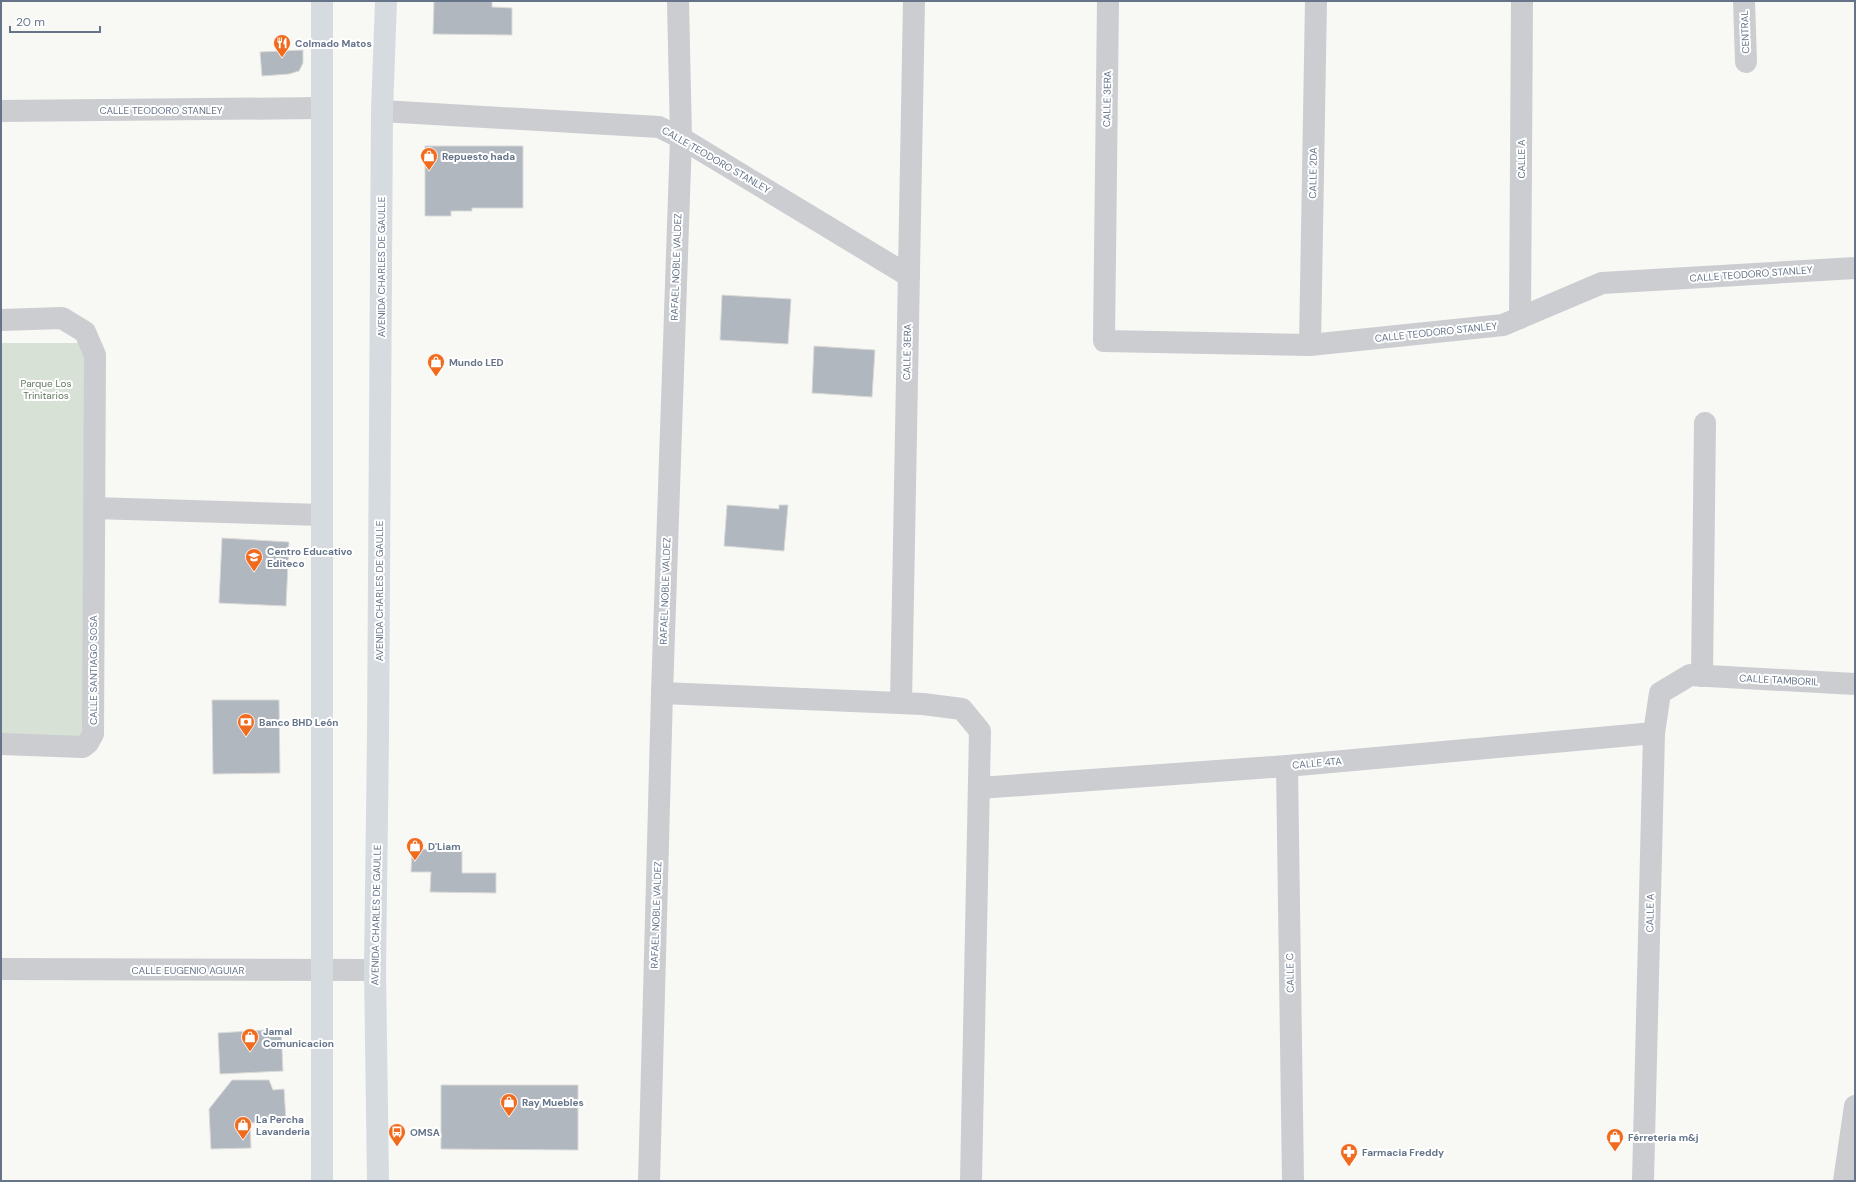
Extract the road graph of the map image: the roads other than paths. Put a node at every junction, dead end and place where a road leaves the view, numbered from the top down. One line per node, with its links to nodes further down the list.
1 (322, 1): 10 (main road)
2 (386, 1): 12 (main road, AVENIDA CHARLES DE GAULLE)
3 (678, 1): 13 (street, RAFAEL NOBLE VALDEZ)
4 (914, 1): 15 (street, CALLE 3ERA)
5 (1108, 1): 18 (street, CALLE 3ERA)
6 (1316, 1): 19 (street, CALLE 2DA)
7 (1522, 1): 16 (street, CALLE A)
8 (1744, 1): 9 (street, CENTRAL)
9 (1746, 62)
10 (321, 108): 11 (street, CALLE TEODORO STANLEY); 22 (main road)
11 (1, 111)
12 (382, 111): 13 (street, CALLE TEODORO STANLEY); 32 (main road, AVENIDA CHARLES DE GAULLE)
13 (681, 138): 15 (street, CALLE TEODORO STANLEY); 25 (street, RAFAEL NOBLE VALDEZ)
14 (1855, 268): 16 (street, CALLE TEODORO STANLEY)
15 (908, 276): 26 (street, CALLE 3ERA)
16 (1520, 318): 19 (street, CALLE TEODORO STANLEY)
17 (1, 320): 21 (street, CALLE SANTIAGO SOSA)
18 (1104, 341): 19 (street, CALLE TEODORO STANLEY)
19 (1310, 345)
20 (1705, 423): 23 (street)
21 (94, 508): 22 (street); 28 (street, CALLE SANTIAGO SOSA)
22 (322, 515): 33 (main road)
23 (1702, 676): 24 (street, CALLE TAMBORIL); 27 (street, CALLE A)
24 (1855, 684)
25 (662, 693): 26 (street); 37 (street, RAFAEL NOBLE VALDEZ)
26 (901, 703): 30 (street)
27 (1654, 733): 29 (street, CALLE 4TA); 40 (street, CALLE A)
28 (1, 744)
29 (1287, 766): 30 (street, CALLE 4TA); 39 (street, CALLE C)
30 (979, 788): 38 (street)
31 (1, 970): 33 (street, CALLE EUGENIO AGUIAR)
32 (375, 970): 33 (street, CALLE EUGENIO AGUIAR); 36 (main road, AVENIDA CHARLES DE GAULLE)
33 (321, 971): 35 (main road)
34 (1855, 1106): 41 (street)
35 (322, 1181)
36 (378, 1181)
37 (649, 1181)
38 (971, 1181)
39 (1292, 1181)
40 (1643, 1181)
41 (1844, 1181)

